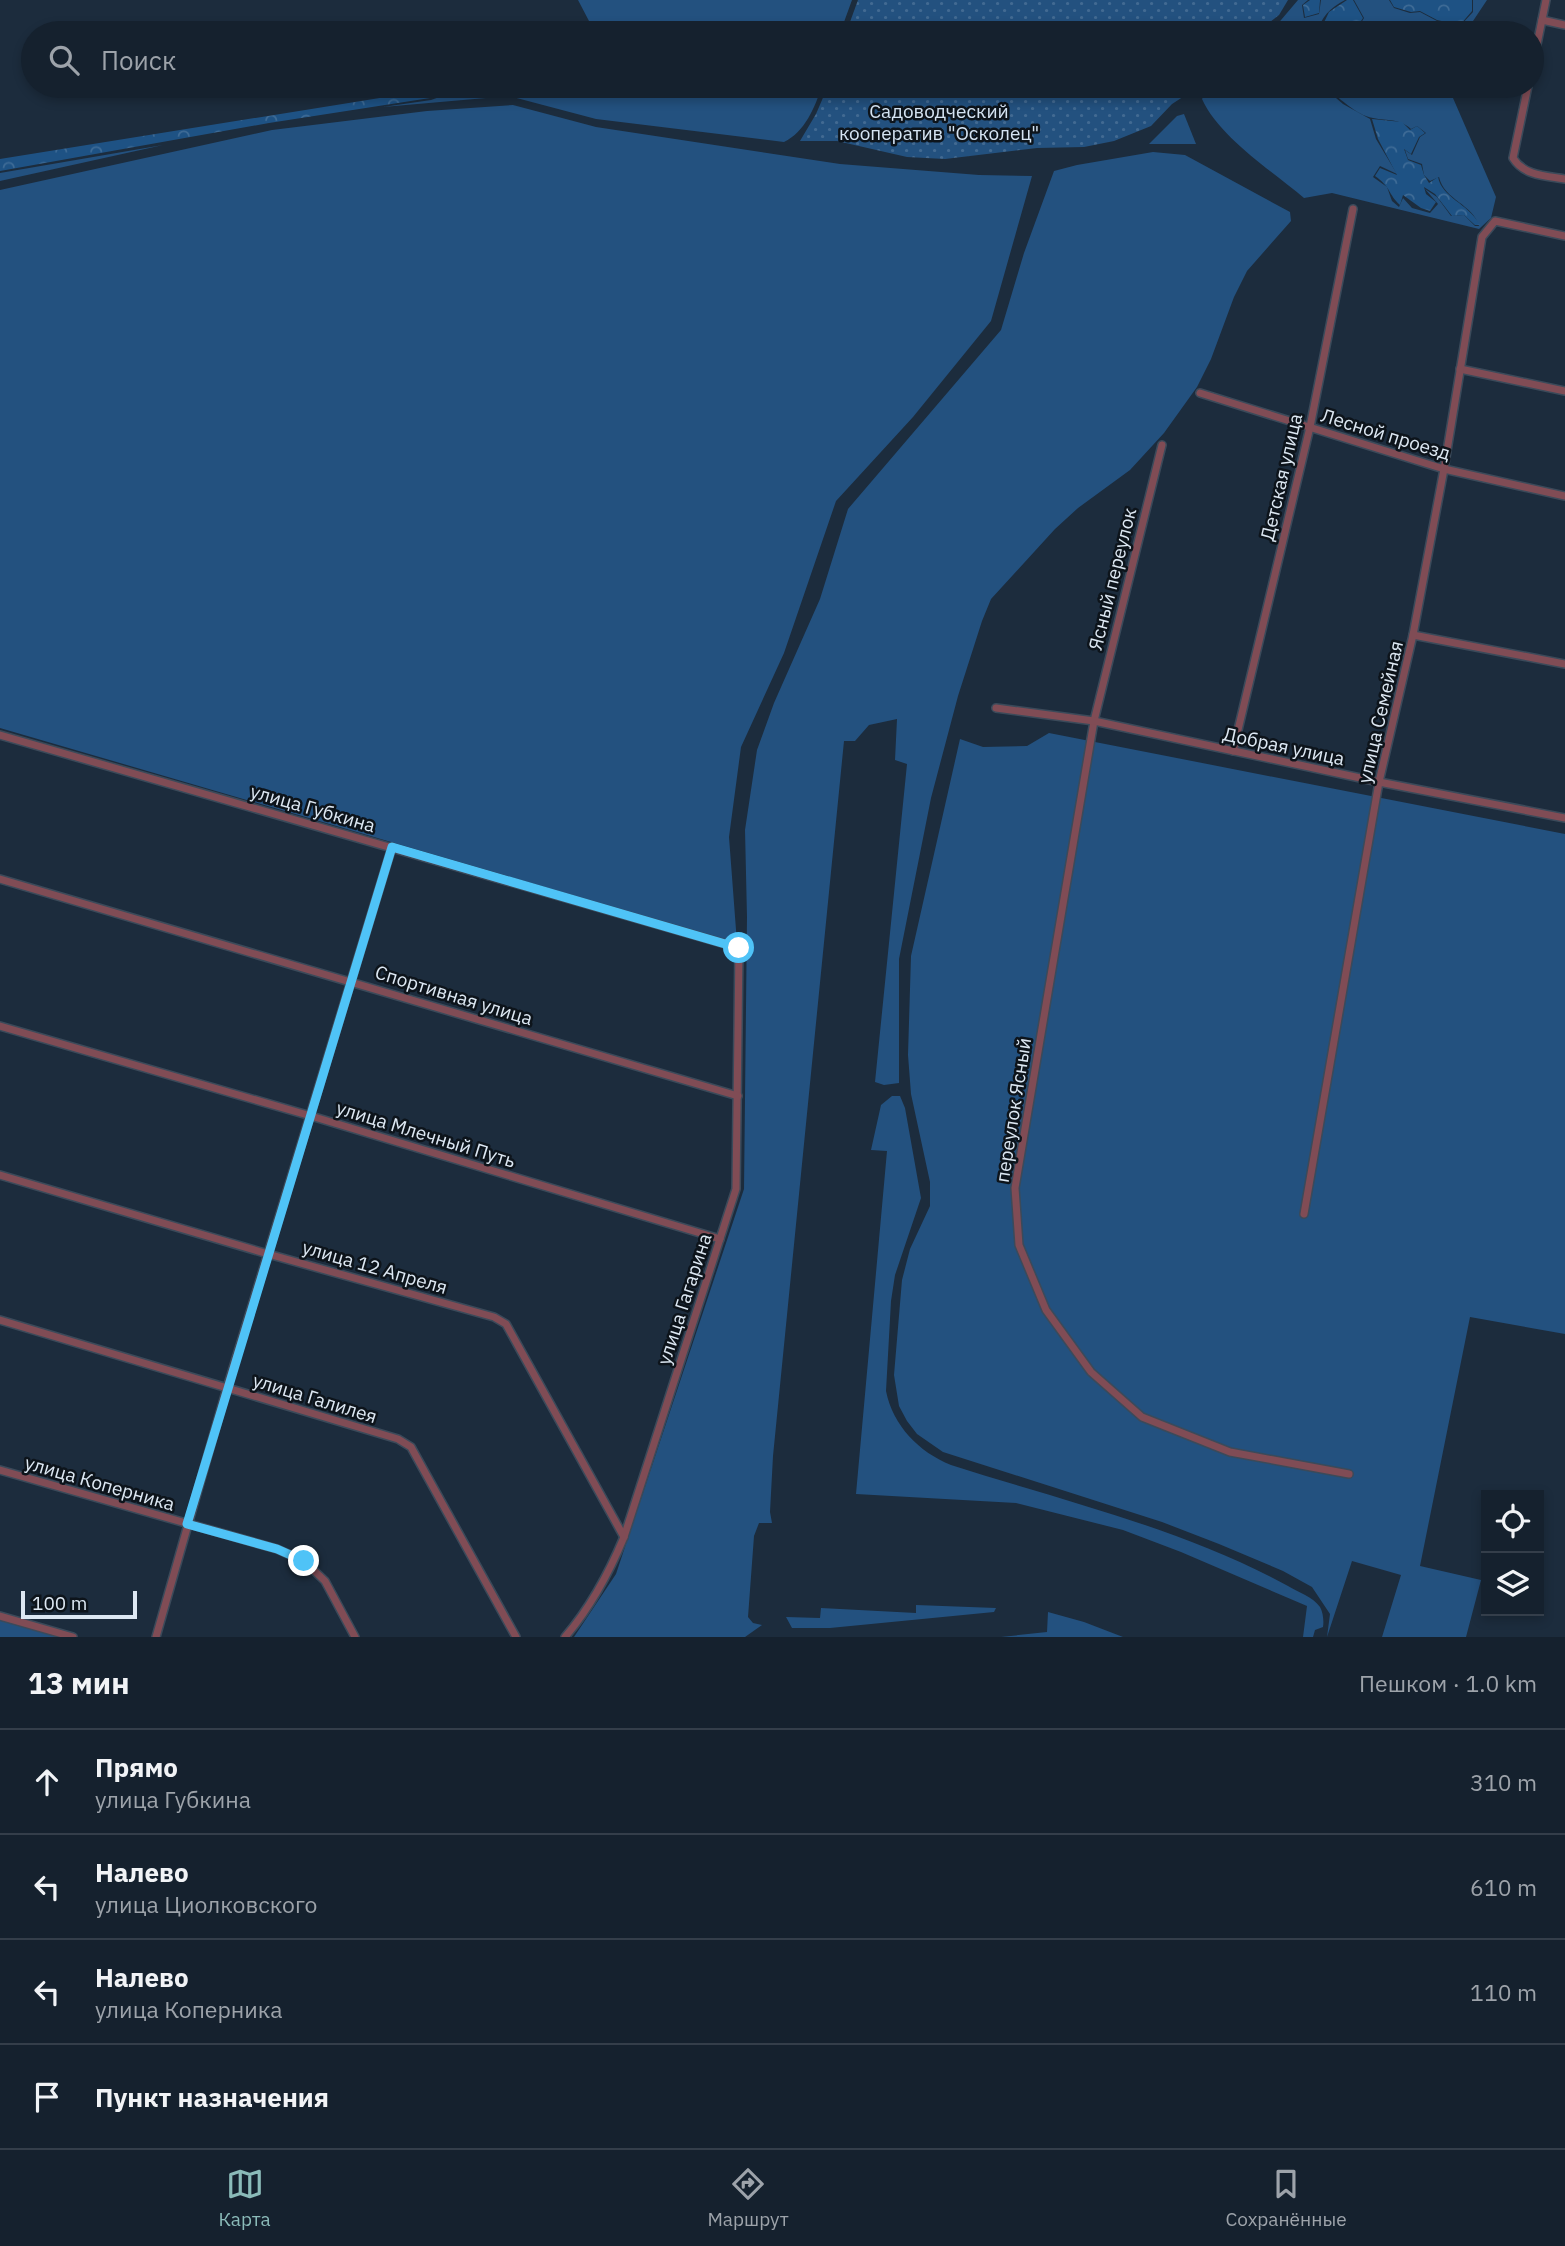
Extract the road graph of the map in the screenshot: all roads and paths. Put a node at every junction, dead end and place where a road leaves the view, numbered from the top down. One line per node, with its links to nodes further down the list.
1 (1546, 0): 2 (street)
2 (1542, 20): 3 (street)
3 (1565, 25)
4 (1526, 98): 5 (street)
5 (1565, 179)
6 (1353, 209): 11 (street, Детская улица)
7 (1565, 236): 8 (street, улица Семейная)
8 (1460, 369): 9 (street); 13 (street, улица Семейная)
9 (1565, 391)
10 (1200, 393): 11 (street, Лесной проезд)
11 (1310, 427): 13 (street, Лесной проезд); 20 (street, Детская улица)
12 (1162, 445): 18 (street, Ясный переулок)
13 (1444, 469): 14 (street, Лесной проезд); 15 (street, улица Семейная)
14 (1565, 496)
15 (1413, 635): 16 (street); 21 (street, улица Семейная)
16 (1565, 664)
17 (996, 708): 18 (street, Добрая улица)
18 (1094, 721): 20 (street, Добрая улица); 37 (street, переулок Ясный)
19 (0, 735): 23 (street, улица Губкина)
20 (1233, 751): 21 (street, Добрая улица)
21 (1379, 782): 22 (street, Добрая улица); 31 (street, улица Семейная)
22 (1565, 818)
23 (392, 847): 25 (street, улица Губкина); 26 (street)
24 (0, 879): 26 (street, Спортивная улица)
25 (739, 948): 28 (street, улица Гагарина)
26 (350, 981): 28 (street, Спортивная улица); 29 (street)
27 (0, 1026): 29 (street, улица Млечный Путь)
28 (738, 1096): 32 (street, улица Гагарина)
29 (312, 1116): 32 (street, улица Млечный Путь); 33 (street)
30 (0, 1175): 33 (street, улица 12 Апреля)
31 (1304, 1214)
32 (720, 1239): 39 (street, улица Гагарина)
33 (268, 1254): 35 (street); 39 (street, улица 12 Апреля)
34 (0, 1320): 35 (street, улица Галилея)
35 (227, 1388): 38 (street); 44 (street, улица Галилея)
36 (0, 1470): 38 (street, улица Коперника)
37 (1349, 1474)
38 (187, 1524): 42 (street); 43 (street, улица Коперника)
39 (624, 1537): 45 (street, улица Гагарина)
40 (0, 1616): 41 (street)
41 (74, 1637)
42 (156, 1637)
43 (355, 1637)
44 (516, 1637)
45 (565, 1637)

